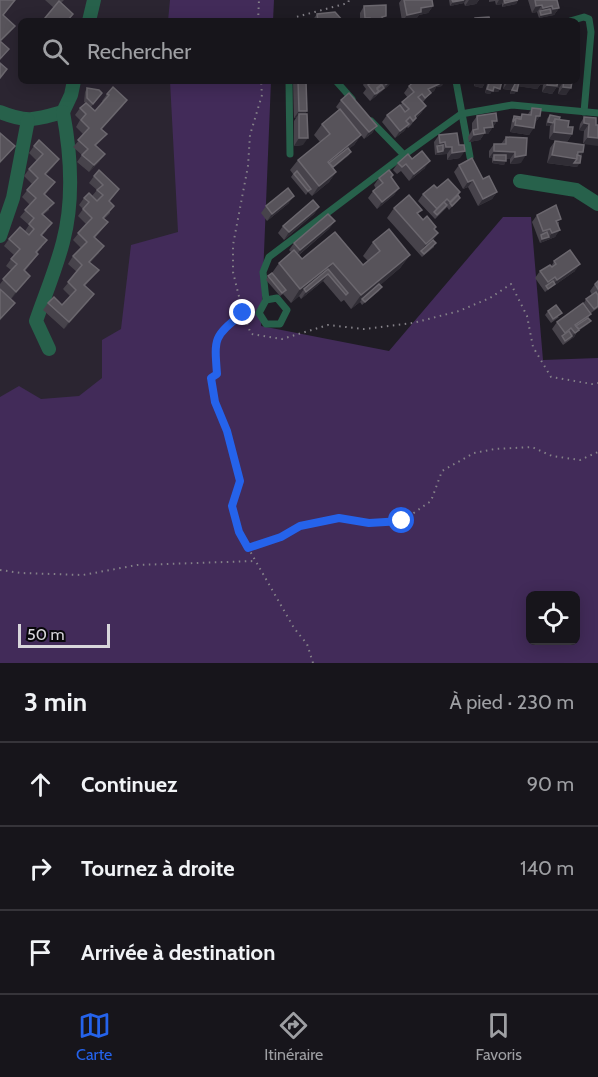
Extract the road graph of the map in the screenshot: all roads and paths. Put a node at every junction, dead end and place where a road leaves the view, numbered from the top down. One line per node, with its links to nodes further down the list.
1 (94, 0): 4 (street)
2 (259, 0): 5 (path)
3 (349, 0): 6 (path)
4 (90, 18)
5 (258, 18)
6 (297, 18)
7 (580, 18): 16 (lane)
8 (73, 84): 15 (street)
9 (261, 84): 28 (path)
10 (290, 84): 21 (lane)
11 (339, 84): 13 (lane)
12 (456, 84): 19 (lane)
13 (357, 106)
14 (0, 112): 20 (street)
15 (63, 112): 20 (street); 29 (street)
16 (584, 112): 17 (lane); 19 (lane)
17 (598, 113)
18 (365, 114): 22 (lane)
19 (461, 114): 22 (lane); 23 (lane)
20 (28, 120): 26 (street)
21 (290, 154)
22 (404, 155): 27 (lane)
23 (470, 157)
24 (520, 181): 25 (street)
25 (598, 204)
26 (0, 236)
27 (266, 300)
28 (243, 313): 30 (path); 32 (path)
29 (49, 349)
30 (598, 383)
31 (598, 452): 32 (path)
32 (248, 548): 33 (path)
33 (255, 561): 34 (path); 35 (path)
34 (0, 570)
35 (313, 663)

